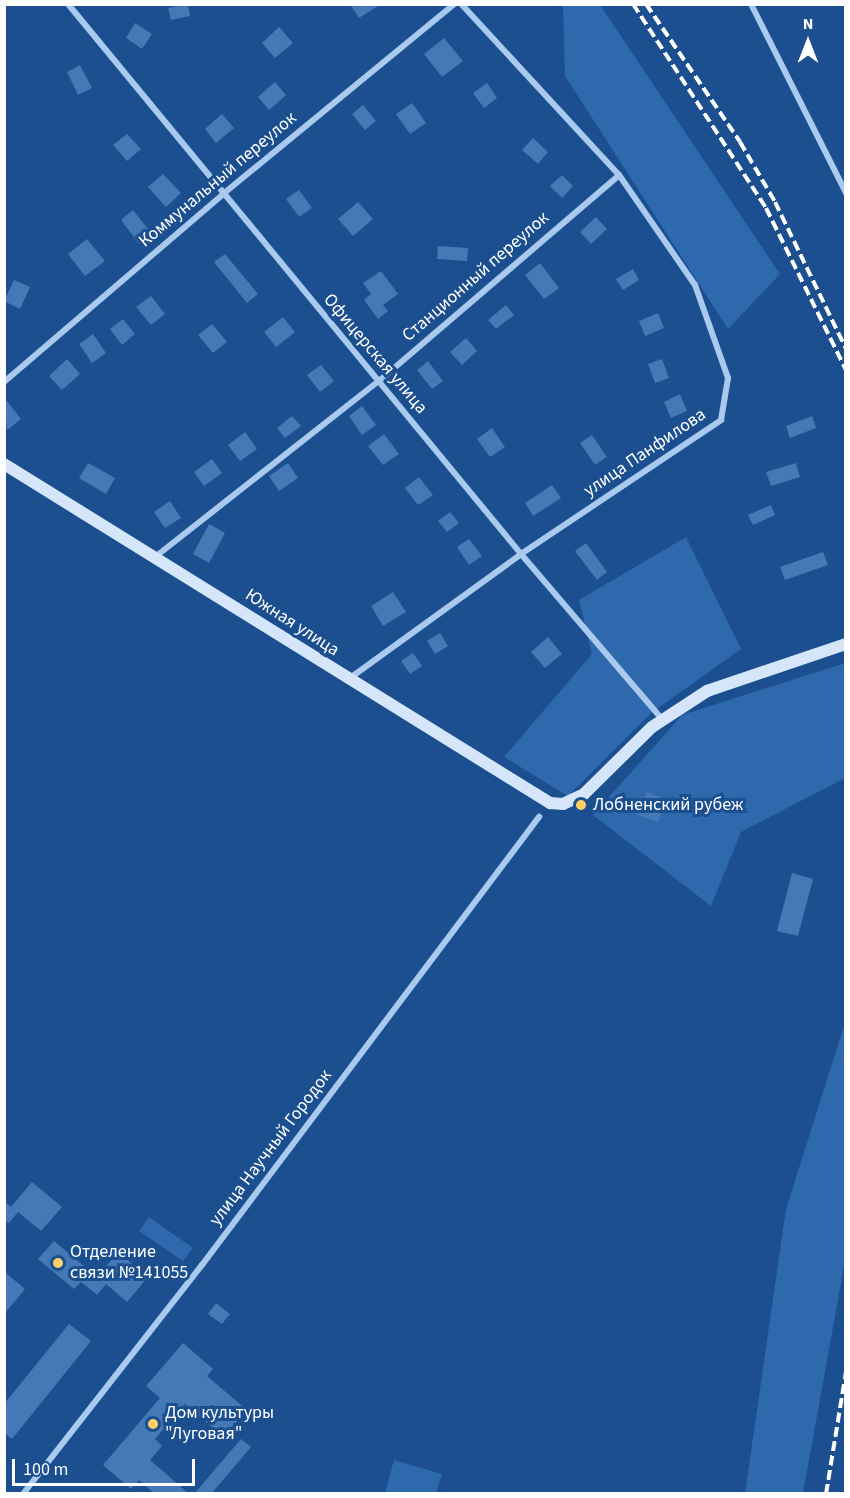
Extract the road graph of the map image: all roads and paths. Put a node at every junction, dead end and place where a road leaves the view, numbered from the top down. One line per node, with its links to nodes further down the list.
1 (68, 4): 7 (street, Офицерская улица)
2 (454, 4): 7 (street, Коммунальный переулок)
3 (461, 4): 5 (street, улица Панфилова)
4 (751, 4): 6 (street)
5 (619, 174): 8 (street, Станционный переулок); 11 (street, улица Панфилова)
6 (846, 193)
7 (223, 194): 8 (street, Офицерская улица); 9 (street, Коммунальный переулок)
8 (379, 381): 11 (street, Офицерская улица); 12 (street, Станционный переулок)
9 (4, 382)
10 (4, 464): 12 (street, Южная улица)
11 (521, 554): 14 (street, улица Панфилова); 15 (street, Офицерская улица)
12 (154, 557): 14 (street, Южная улица)
13 (846, 644): 15 (street)
14 (347, 680): 15 (street, Южная улица)
15 (663, 720)
16 (539, 818): 17 (street, улица Научный Городок)
17 (23, 1494)

